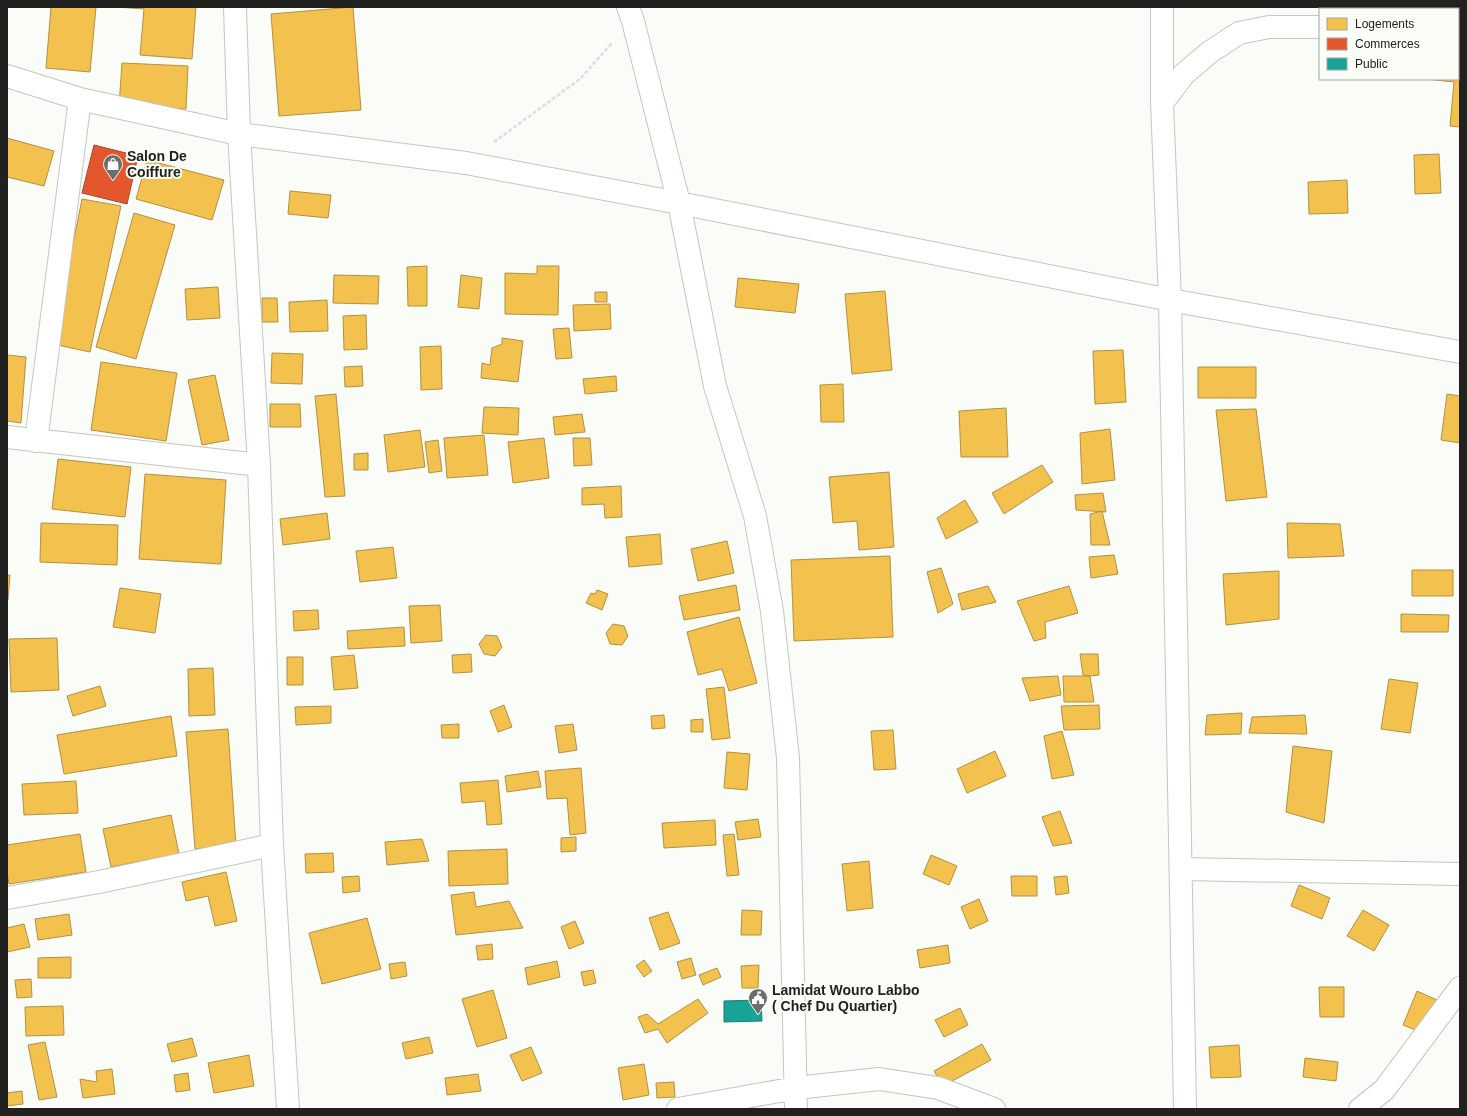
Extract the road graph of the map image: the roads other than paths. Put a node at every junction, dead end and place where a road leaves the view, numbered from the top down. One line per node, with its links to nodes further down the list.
1 (234, 7): 8 (street)
2 (1162, 7): 7 (street)
3 (630, 14): 9 (street)
4 (1319, 27): 7 (street)
5 (7, 76): 6 (street)
6 (80, 99): 8 (street); 13 (street)
7 (1162, 102): 10 (street)
8 (239, 134): 9 (street); 14 (street)
9 (679, 203): 10 (street); 20 (street)
10 (1170, 300): 11 (street); 16 (street)
11 (1460, 352)
12 (7, 437): 13 (street)
13 (36, 440): 14 (street)
14 (259, 465): 15 (street)
15 (272, 845): 18 (street); 21 (street)
16 (1181, 869): 17 (street); 24 (street)
17 (1460, 874)
18 (7, 898)
19 (1458, 1000): 25 (street)
20 (796, 1099): 22 (street); 23 (street)
21 (288, 1109)
22 (678, 1109)
23 (994, 1109)
24 (1185, 1109)
25 (1360, 1109)

